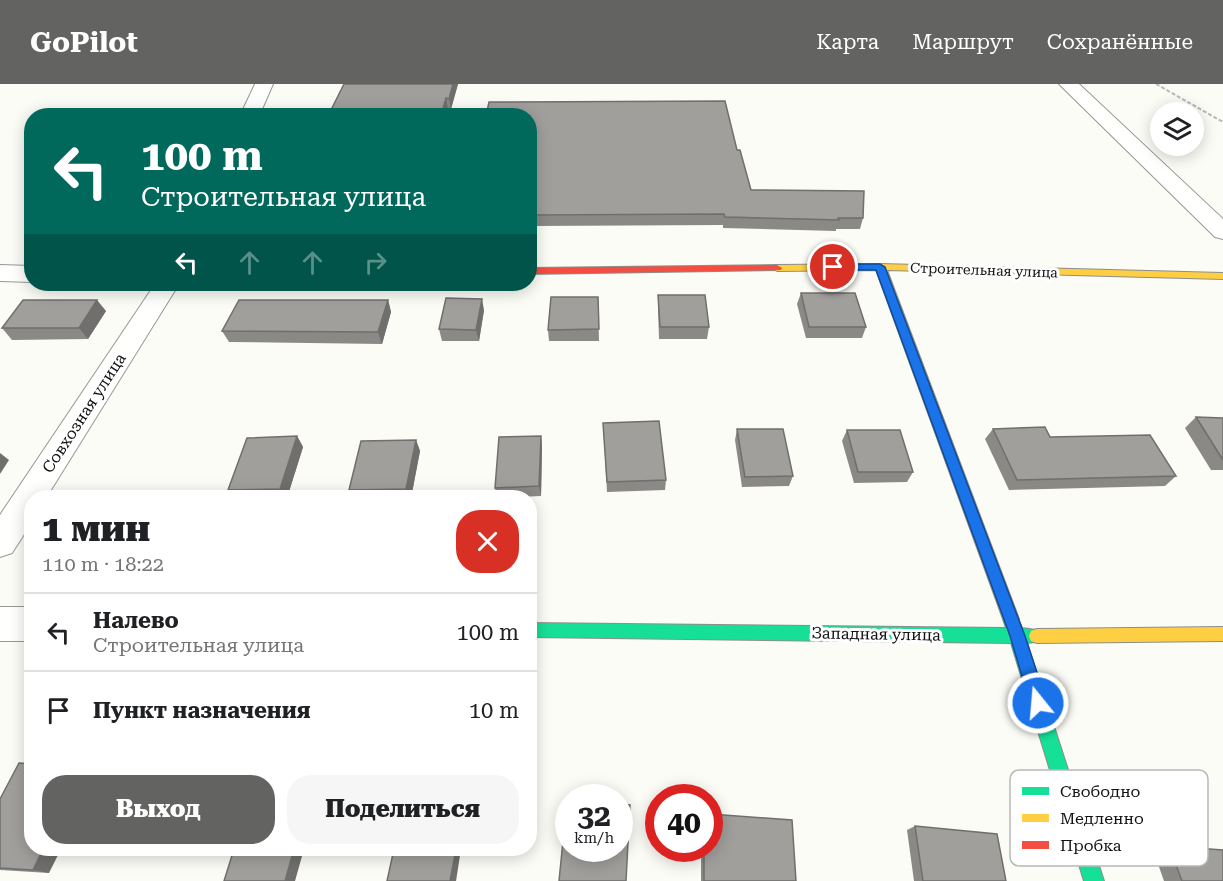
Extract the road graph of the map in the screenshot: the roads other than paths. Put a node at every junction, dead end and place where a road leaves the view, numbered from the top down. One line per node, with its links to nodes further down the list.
1 (264, 84): 3 (street)
2 (1068, 84): 4 (street)
3 (253, 108)
4 (1223, 232)
5 (880, 267): 6 (street, Строительная улица); 9 (street, Строительная улица); 18 (street)
6 (537, 271)
7 (0, 273): 8 (street)
8 (24, 274)
9 (1223, 276)
10 (162, 291): 11 (street, Совхозная улица)
11 (34, 490)
12 (24, 506): 13 (street, Совхозная улица)
13 (0, 543)
14 (0, 624): 15 (street)
15 (24, 624)
16 (537, 630): 18 (street, Западная улица)
17 (1223, 634): 18 (street, Западная улица)
18 (1017, 636): 19 (street)
19 (1059, 770)
20 (1089, 866): 21 (street)
21 (1094, 881)

